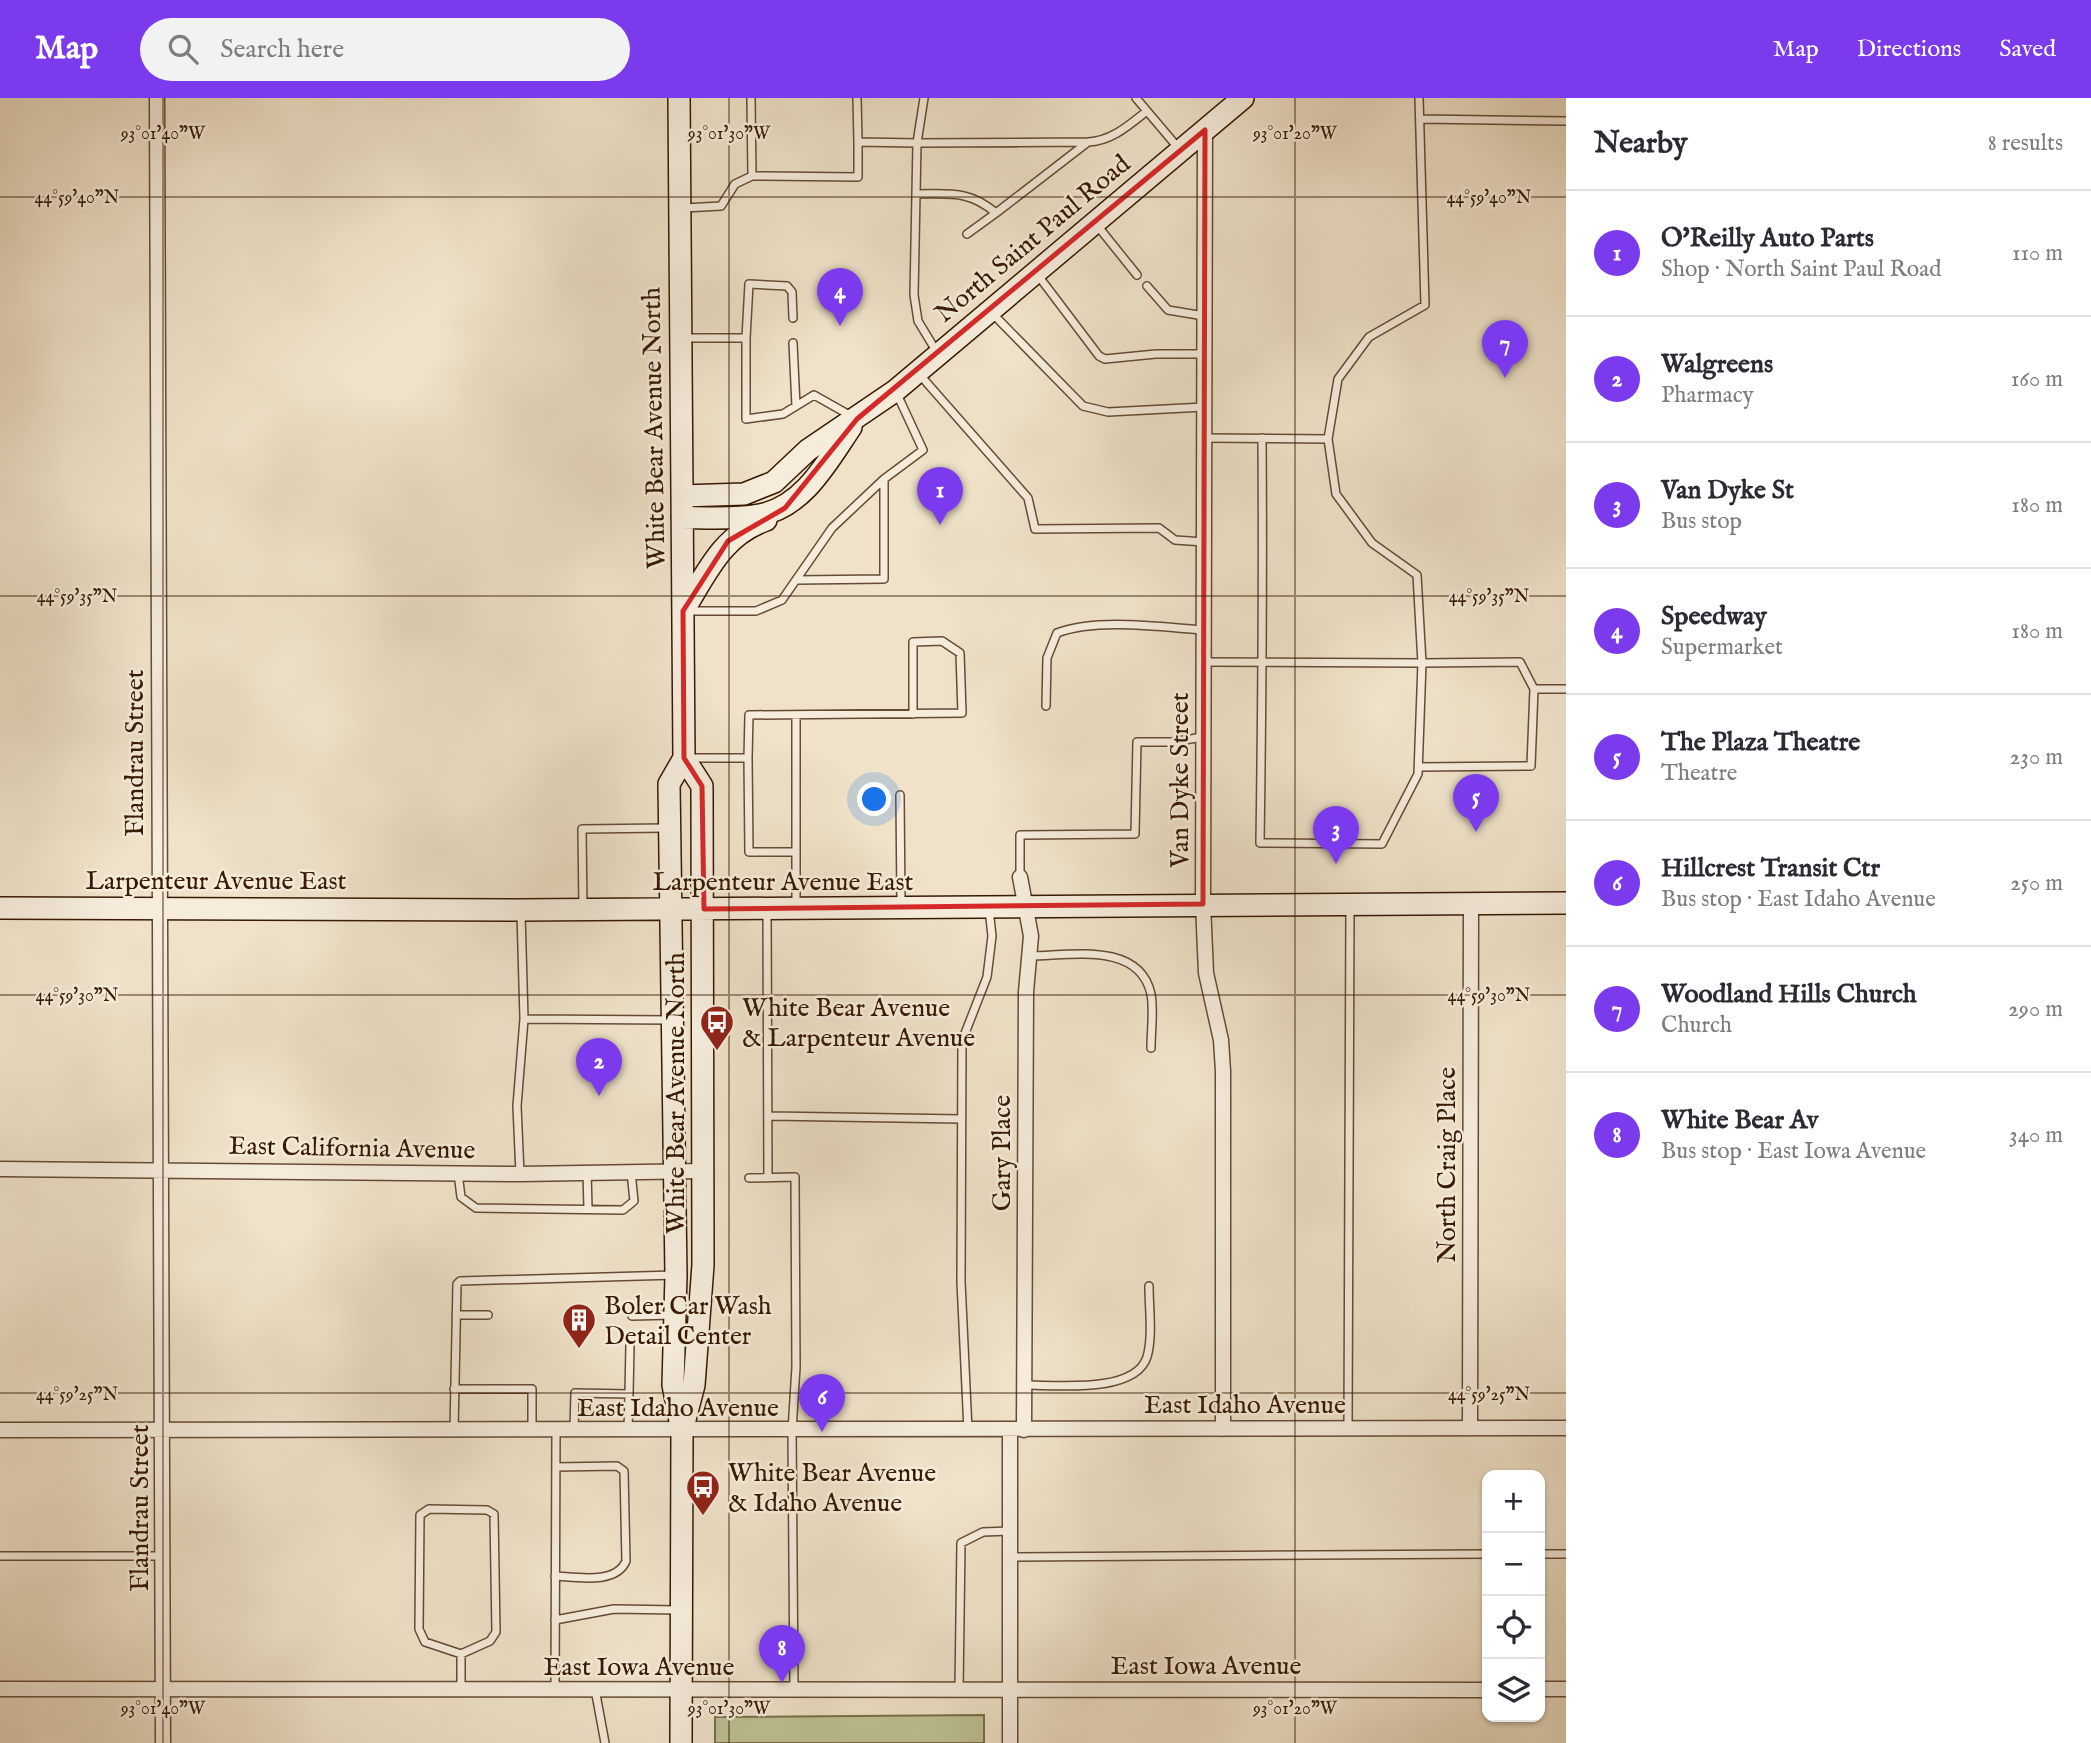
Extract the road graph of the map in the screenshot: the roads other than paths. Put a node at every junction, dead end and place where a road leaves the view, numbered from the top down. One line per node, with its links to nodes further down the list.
1 (157, 98): 70 (street, Flandrau Street)
2 (679, 98): 19 (street, White Bear Avenue North)
3 (751, 98): 17 (lane)
4 (857, 98): 13 (lane)
5 (924, 98): 15 (lane)
6 (1136, 98): 9 (lane)
7 (1243, 98): 12 (street, North Saint Paul Road)
8 (1419, 98): 10 (lane)
9 (1147, 111): 14 (lane); 16 (lane)
10 (1420, 119): 11 (lane); 41 (lane)
11 (1566, 121)
12 (1205, 130): 16 (street, North Saint Paul Road); 27 (street, Van Dyke Street)
13 (858, 142): 15 (lane); 17 (lane)
14 (1088, 142): 15 (lane); 20 (lane)
15 (917, 143): 18 (lane)
16 (1180, 150): 21 (street, North Saint Paul Road)
17 (752, 176): 19 (lane)
18 (916, 194): 20 (lane); 32 (lane)
19 (680, 209): 29 (street, White Bear Avenue North)
20 (996, 214): 22 (lane)
21 (1095, 222): 23 (street, North Saint Paul Road); 24 (lane)
22 (967, 234)
23 (1035, 272): 26 (street, North Saint Paul Road); 33 (lane)
24 (1138, 275)
25 (1147, 286): 27 (lane)
26 (990, 311): 32 (street, North Saint Paul Road); 37 (lane)
27 (1205, 316): 33 (street, Van Dyke Street)
28 (793, 318): 30 (lane)
29 (680, 338): 30 (lane); 43 (street, White Bear Avenue North)
30 (746, 338): 36 (lane)
31 (793, 343): 36 (lane)
32 (938, 354): 34 (street, North Saint Paul Road)
33 (1205, 354): 37 (street, Van Dyke Street)
34 (918, 372): 35 (street, North Saint Paul Road); 46 (lane)
35 (895, 391): 38 (street, North Saint Paul Road); 42 (lane)
36 (796, 406): 38 (lane)
37 (1205, 407): 39 (street, Van Dyke Street)
38 (857, 419): 43 (street, North Saint Paul Road); 44 (street, North Saint Paul Road)
39 (1204, 438): 40 (lane); 46 (street, Van Dyke Street)
40 (1262, 438): 41 (lane); 51 (lane)
41 (1328, 439): 52 (lane)
42 (884, 479): 47 (lane); 47 (lane)
43 (682, 496): 45 (street, White Bear Avenue North)
44 (792, 500): 45 (street, North Saint Paul Road); 48 (street)
45 (682, 518): 48 (street, White Bear Avenue North)
46 (1204, 542): 49 (street, Van Dyke Street)
47 (796, 580): 48 (lane)
48 (683, 611): 59 (street, White Bear Avenue North)
49 (1204, 631): 50 (street, Van Dyke Street); 55 (lane)
50 (1204, 662): 51 (lane); 58 (street, Van Dyke Street)
51 (1262, 662): 52 (lane); 61 (lane)
52 (1422, 663): 54 (lane); 61 (lane)
53 (1566, 689): 54 (lane)
54 (1534, 690): 61 (lane)
55 (1046, 706)
56 (913, 713): 56 (lane); 57 (lane)
57 (796, 715): 60 (lane); 64 (lane)
58 (1204, 737): 65 (lane); 67 (street, Van Dyke Street)
59 (684, 758): 60 (lane); 63 (street, White Bear Avenue North); 77 (street, White Bear Avenue North)
60 (748, 758): 64 (lane)
61 (1419, 767)
62 (900, 794): 73 (lane)
63 (670, 828): 75 (lane); 76 (street, White Bear Avenue North)
64 (796, 852): 79 (lane)
65 (1020, 877): 71 (street, Gary Place)
66 (1471, 903): 68 (street, Larpenteur Avenue East); 69 (street, Larpenteur Avenue East); 108 (street, North Craig Place)
67 (1203, 904): 68 (street, Larpenteur Avenue East); 71 (street, Larpenteur Avenue East); 110 (street, Van Dyke Street)
68 (1350, 904): 111 (lane)
69 (1566, 904)
70 (160, 907): 72 (street, Larpenteur Avenue East); 80 (street, Larpenteur Avenue East); 88 (street, Flandrau Street)
71 (1025, 907): 74 (street, Larpenteur Avenue East); 81 (street, Gary Place)
72 (0, 908)
73 (901, 908): 74 (street, Larpenteur Avenue East); 79 (street, Larpenteur Avenue East)
74 (989, 908): 86 (lane)
75 (583, 909): 76 (street, Larpenteur Avenue East); 80 (street, Larpenteur Avenue East)
76 (673, 909): 77 (street, Larpenteur Avenue East); 83 (street, White Bear Avenue North)
77 (704, 909): 78 (street, Larpenteur Avenue East); 89 (street, White Bear Avenue North)
78 (767, 909): 79 (street, Larpenteur Avenue East); 85 (lane)
79 (796, 909)
80 (520, 910): 82 (lane)
81 (1029, 956): 84 (lane); 105 (street, Gary Place)
82 (524, 1019): 83 (lane); 94 (lane)
83 (674, 1019): 92 (street, White Bear Avenue North)
84 (1151, 1048)
85 (770, 1116): 86 (lane); 96 (lane)
86 (961, 1119): 114 (lane)
87 (0, 1169): 88 (street, East California Avenue)
88 (162, 1169): 93 (street, East California Avenue); 113 (street, Flandrau Street)
89 (703, 1171): 92 (street, East California Avenue); 121 (street, White Bear Avenue North)
90 (587, 1172): 91 (street, East California Avenue); 94 (street, East California Avenue); 97 (lane)
91 (631, 1172): 92 (street, East California Avenue); 97 (lane)
92 (675, 1172): 98 (street, White Bear Avenue North)
93 (458, 1173): 94 (street, East California Avenue); 97 (lane)
94 (520, 1174)
95 (749, 1178): 96 (lane)
96 (768, 1178): 122 (lane)
97 (588, 1209)
98 (676, 1275): 100 (lane); 102 (street, White Bear Avenue North)
99 (1149, 1286): 105 (lane)
100 (456, 1315): 101 (lane); 106 (lane)
101 (488, 1315)
102 (675, 1315): 103 (lane); 121 (street, White Bear Avenue North)
103 (632, 1316)
104 (630, 1345): 107 (lane)
105 (1026, 1385): 115 (street, Gary Place)
106 (454, 1389): 116 (lane); 117 (lane)
107 (629, 1394): 119 (lane); 120 (lane)
108 (1471, 1428): 109 (street, East Idaho Avenue); 111 (street, East Idaho Avenue)
109 (1566, 1428)
110 (1223, 1429): 111 (street, East Idaho Avenue); 115 (street, East Idaho Avenue)
111 (1348, 1429)
112 (0, 1430): 113 (street, East Idaho Avenue)
113 (163, 1430): 116 (street, East Idaho Avenue); 129 (street, Flandrau Street)
114 (968, 1430): 115 (street, East Idaho Avenue); 122 (street, East Idaho Avenue)
115 (1017, 1430): 124 (street, Gary Place)
116 (454, 1431): 117 (street, East Idaho Avenue)
117 (532, 1431): 118 (street, East Idaho Avenue)
118 (556, 1431): 119 (street, East Idaho Avenue); 123 (lane)
119 (574, 1431): 120 (street, East Idaho Avenue)
120 (628, 1431): 121 (street, East Idaho Avenue)
121 (682, 1431): 122 (street, East Idaho Avenue); 132 (street, White Bear Avenue North)
122 (792, 1431): 146 (lane)
123 (556, 1467): 131 (lane); 131 (lane)
124 (1010, 1531): 130 (street, Gary Place); 141 (lane)
125 (1482, 1554): 130 (lane)
126 (1545, 1554): 127 (lane)
127 (1566, 1554)
128 (0, 1556): 129 (lane)
129 (163, 1556): 139 (street, Flandrau Street)
130 (1010, 1557): 142 (street, Gary Place)
131 (555, 1576): 133 (lane)
132 (681, 1610): 133 (lane); 140 (street, White Bear Avenue North)
133 (555, 1620): 145 (lane)
134 (461, 1654): 134 (lane); 144 (lane)
135 (0, 1689): 139 (street, East Iowa Avenue)
136 (595, 1689): 140 (street, East Iowa Avenue); 145 (street, East Iowa Avenue); 148 (lane)
137 (1545, 1689): 138 (street)
138 (1566, 1689)
139 (163, 1690): 144 (street, East Iowa Avenue); 147 (street, Flandrau Street)
140 (681, 1690): 146 (street, East Iowa Avenue); 149 (street, White Bear Avenue North)
141 (959, 1690): 142 (street, East Iowa Avenue); 146 (street, East Iowa Avenue)
142 (1010, 1690): 143 (street, East Iowa Avenue); 150 (street, Gary Place)
143 (1482, 1690)
144 (461, 1691): 145 (street, East Iowa Avenue)
145 (555, 1691)
146 (794, 1691)
147 (163, 1743)
148 (604, 1743)
149 (681, 1743)
150 (1010, 1743)

